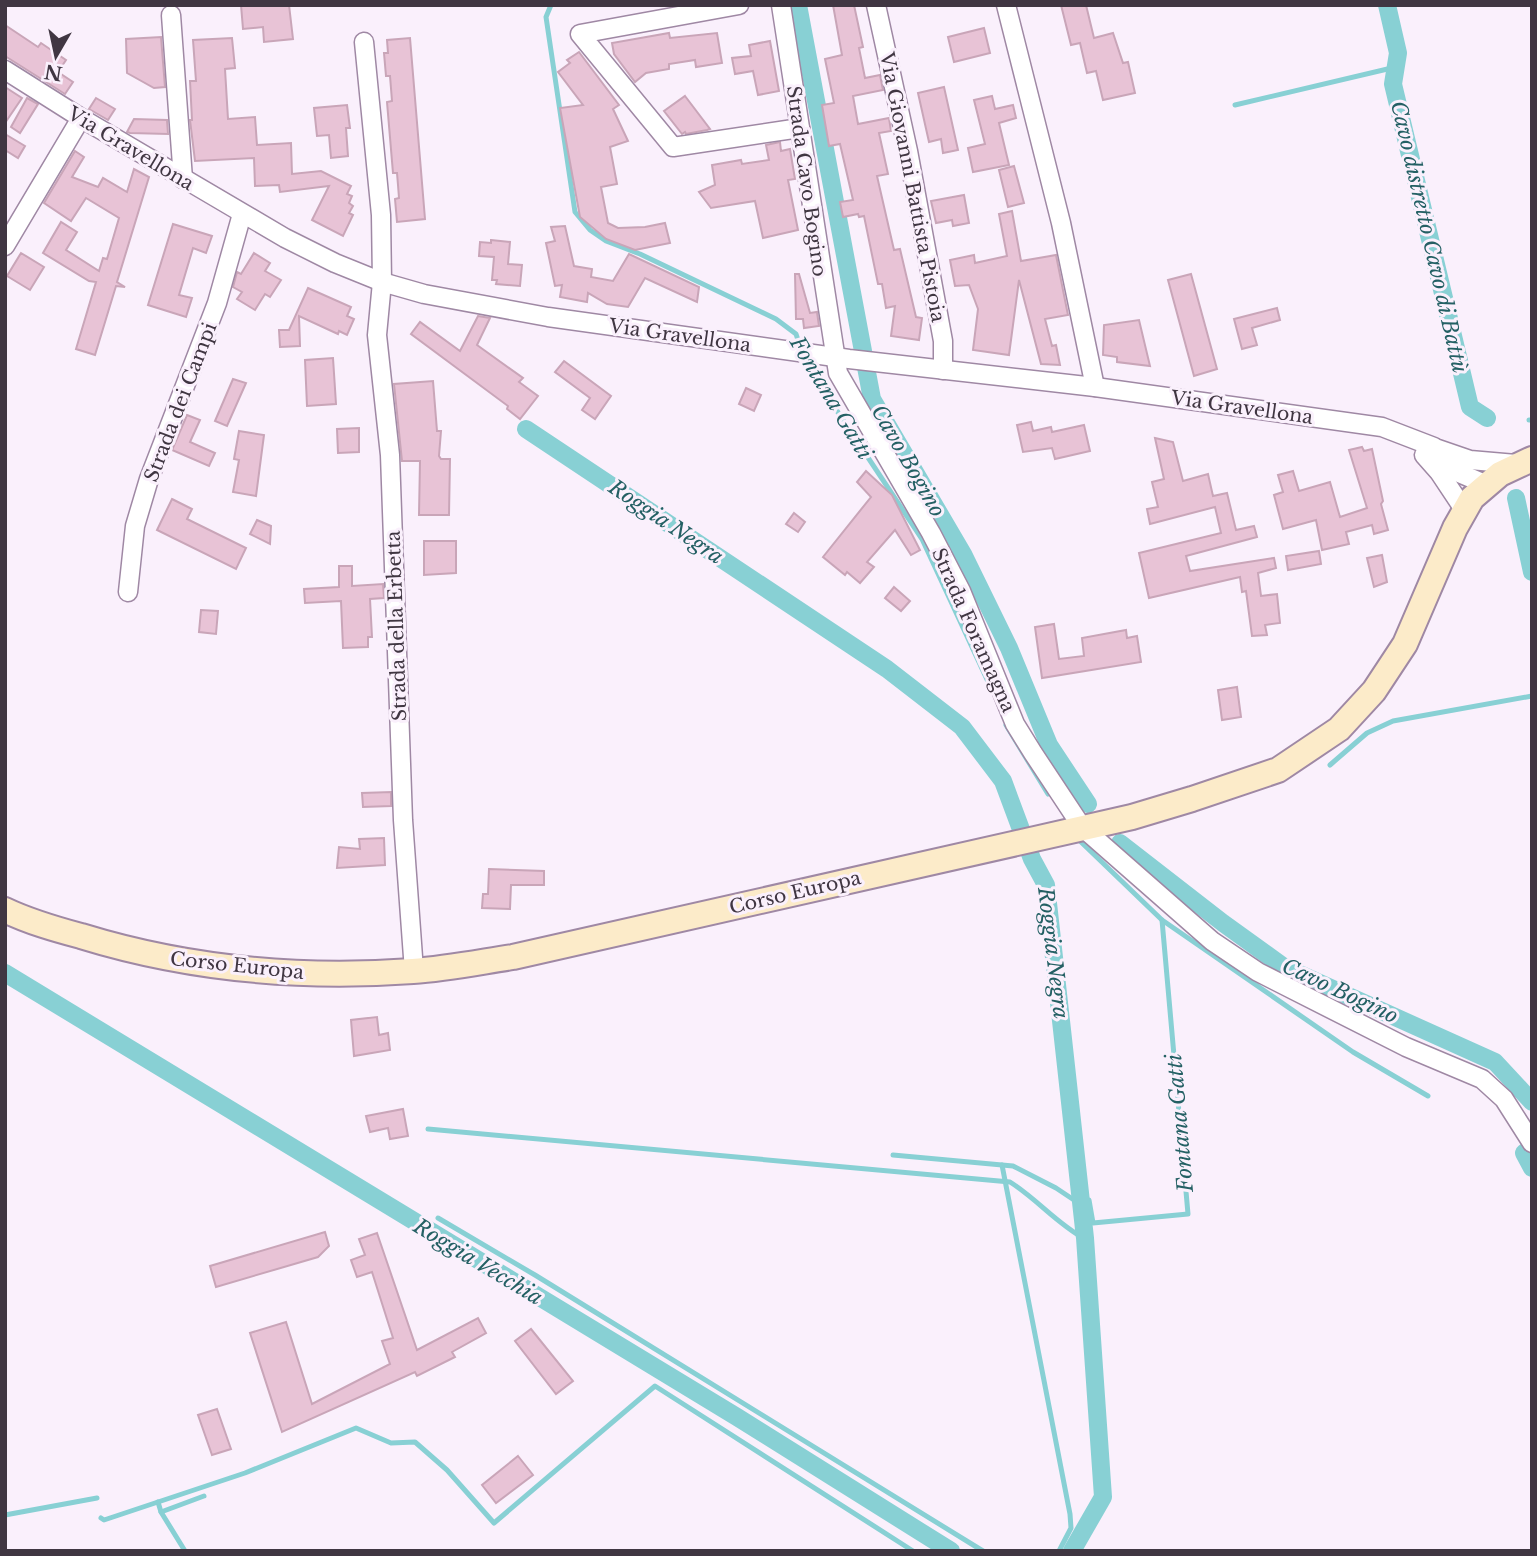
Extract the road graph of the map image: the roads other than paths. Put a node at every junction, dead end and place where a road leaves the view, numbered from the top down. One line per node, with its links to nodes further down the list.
1 (739, 5): 9 (street)
2 (780, 5): 9 (street, Strada Cavo Bogino)
3 (876, 5): 15 (street, Via Giovanni Battista Pistoia)
4 (1006, 5): 16 (street)
5 (171, 15): 10 (street)
6 (364, 42): 13 (street, Strada della Erbetta)
7 (5, 70): 8 (street, Via Gravellona)
8 (81, 118): 10 (street, Via Gravellona); 12 (street)
9 (800, 128): 14 (street, Strada Cavo Bogino)
10 (183, 179): 11 (street, Via Gravellona)
11 (242, 214): 13 (street, Via Gravellona); 22 (street, Strada dei Campi)
12 (5, 246)
13 (382, 282): 14 (street, Via Gravellona); 25 (street, Strada della Erbetta)
14 (841, 358): 15 (street, Via Gravellona); 23 (street, Strada Foramagna)
15 (943, 370): 16 (street, Via Gravellona)
16 (1095, 387): 17 (street, Via Gravellona)
17 (1409, 436): 18 (street, Via Gravellona); 21 (street)
18 (1434, 447): 19 (street, Via Gravellona); 20 (street, Via Gravellona)
19 (1524, 462): 20 (main road, Via Gravellona)
20 (1485, 484): 21 (main road, Via Gravellona)
21 (1460, 520): 23 (main road, Corso Europa)
22 (128, 592)
23 (1082, 827): 25 (main road, Corso Europa); 26 (street, Strada Foramagna)
24 (5, 911): 25 (main road, Corso Europa)
25 (414, 971)
26 (1531, 1142)

